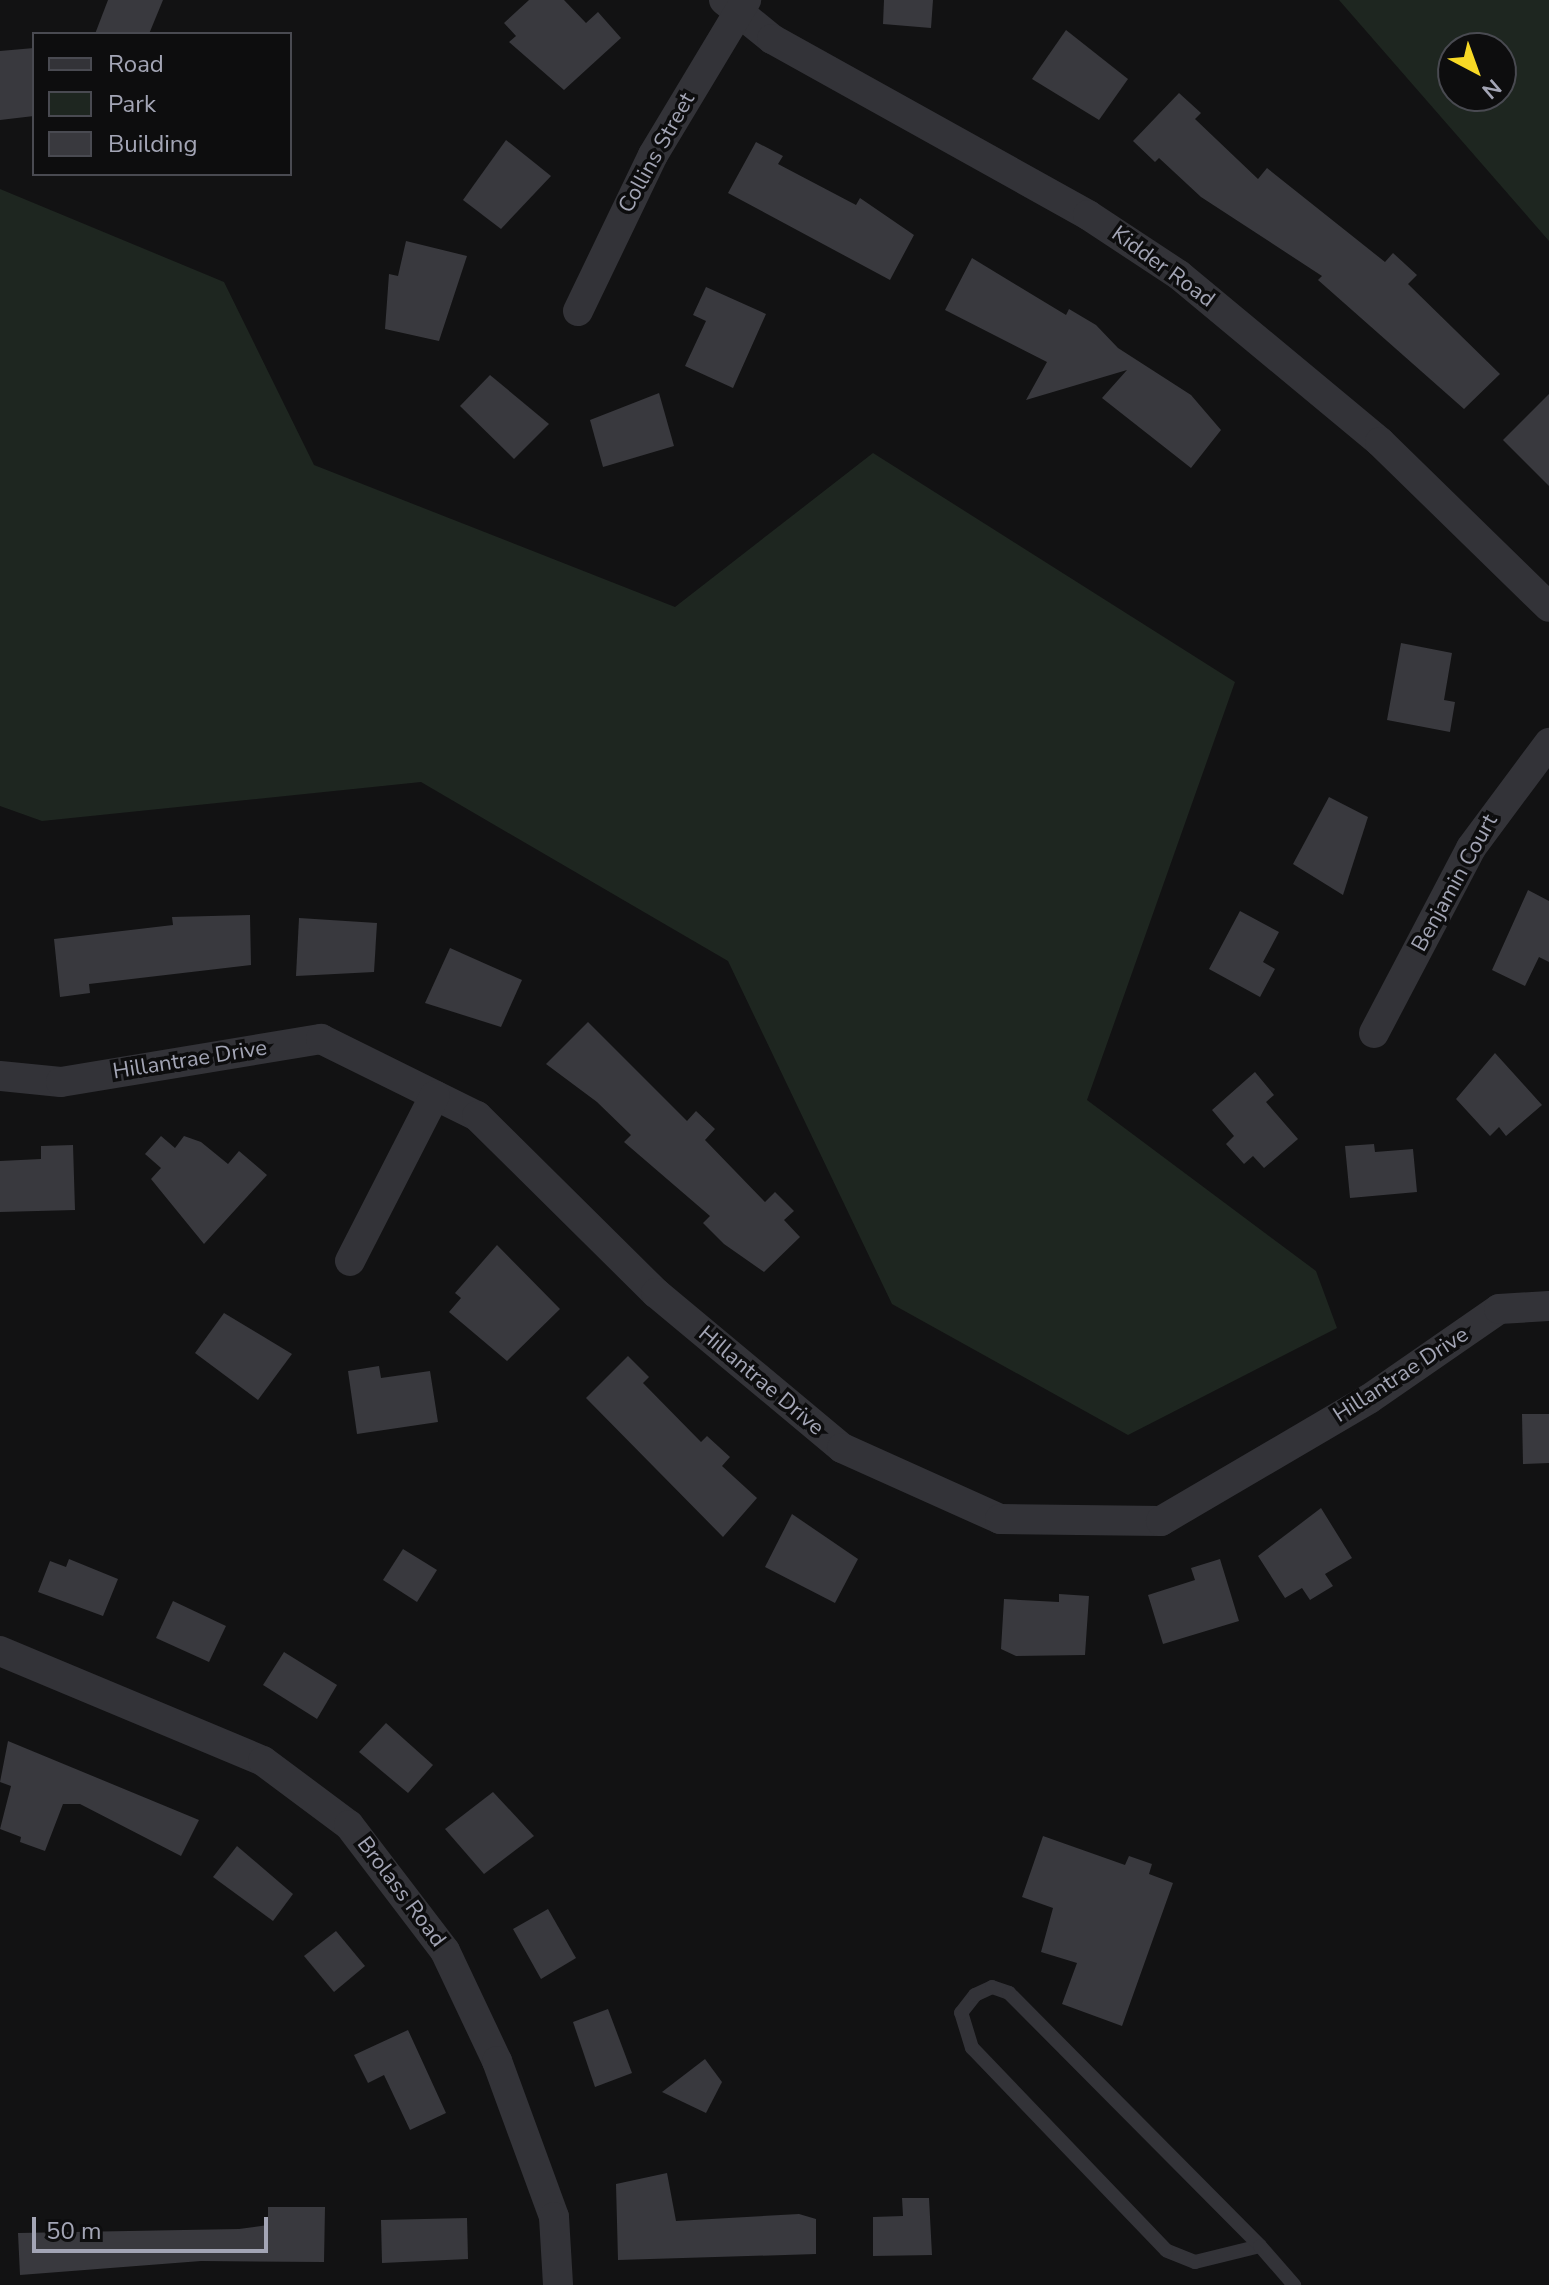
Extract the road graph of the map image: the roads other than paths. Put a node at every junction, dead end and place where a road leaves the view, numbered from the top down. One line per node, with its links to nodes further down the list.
1 (735, 4): 2 (street, Collins Street); 3 (street, Kidder Road)
2 (578, 311)
3 (1549, 607)
4 (1549, 743): 5 (street, Benjamin Court)
5 (1374, 1033)
6 (0, 1076): 7 (street, Hillantrae Drive)
7 (435, 1095): 8 (street); 9 (street, Hillantrae Drive)
8 (350, 1261)
9 (1549, 1306)
10 (0, 1651): 12 (street, Brolass Road)
11 (1260, 2246): 11 (lane); 13 (lane)
12 (558, 2285)
13 (1294, 2285)

